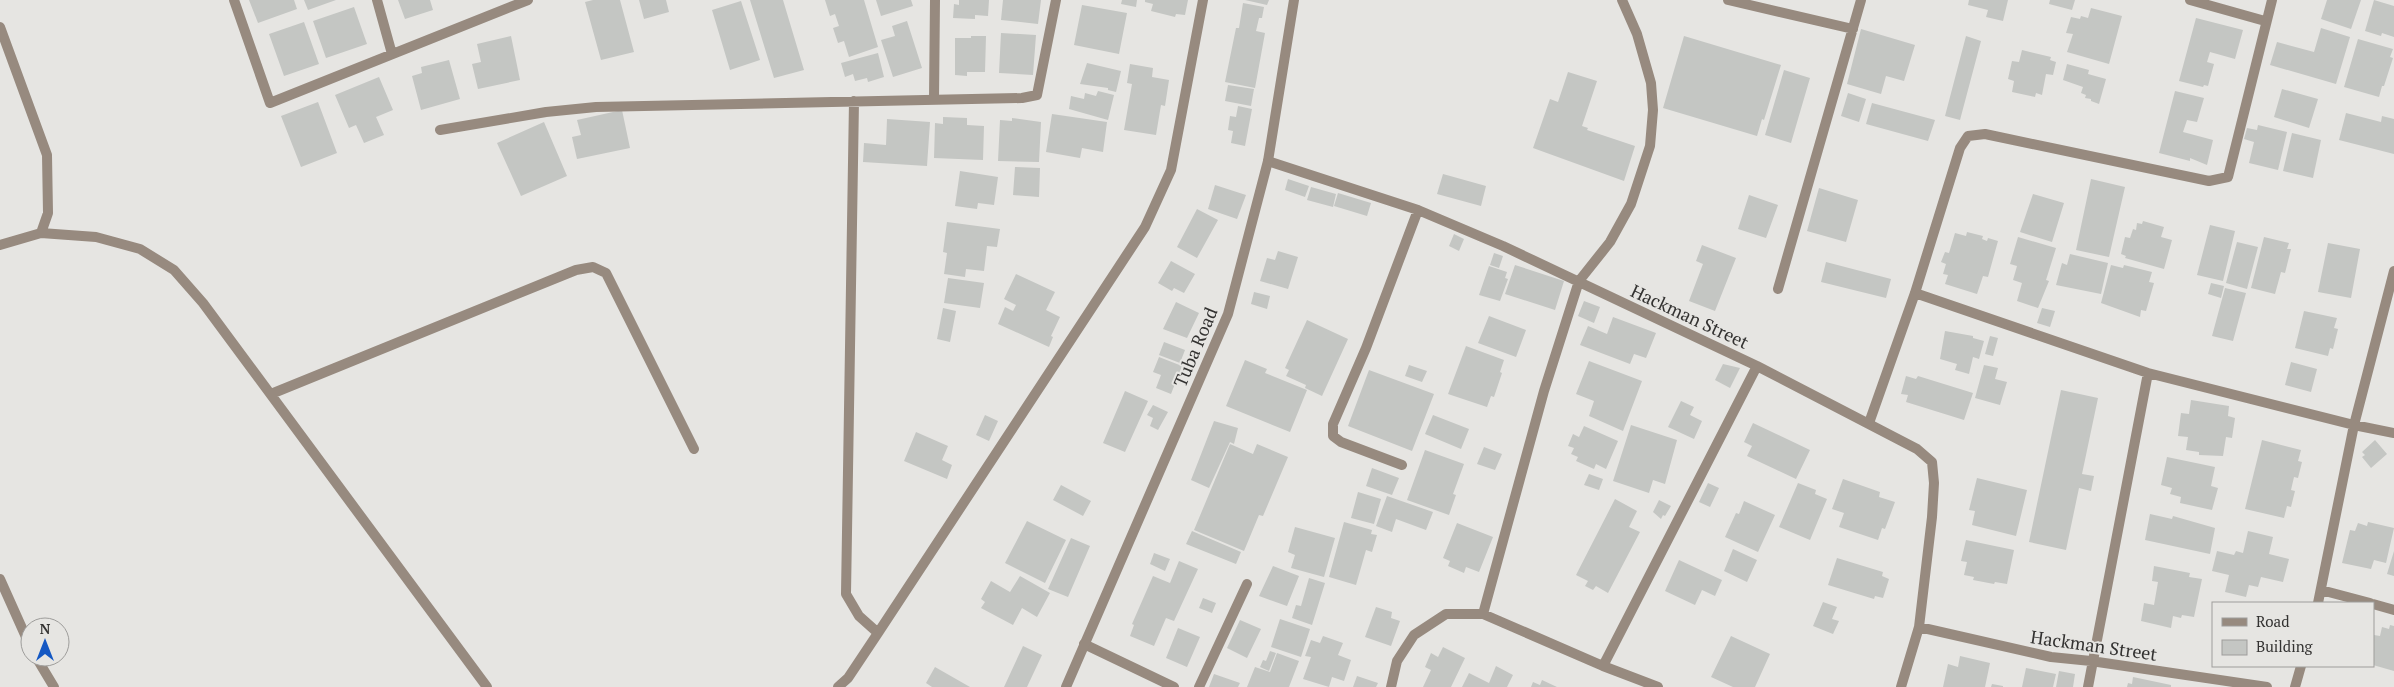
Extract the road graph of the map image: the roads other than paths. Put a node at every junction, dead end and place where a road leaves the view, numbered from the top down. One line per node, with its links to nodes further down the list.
1 (234, 0): 16 (street)
2 (376, 0): 16 (street)
3 (528, 0): 16 (street)
4 (935, 0): 17 (street)
5 (1056, 0): 17 (street)
6 (1203, 0): 46 (street)
7 (1294, 0): 20 (street, Tuba Road)
8 (1622, 0): 25 (street)
9 (1728, 0): 15 (street)
10 (1861, 0): 15 (street)
11 (2190, 0): 13 (street)
12 (2272, 0): 13 (street)
13 (2266, 21): 27 (street)
14 (0, 26): 22 (street)
15 (1854, 29): 26 (street)
16 (392, 54)
17 (934, 99): 18 (street)
18 (854, 101): 19 (street); 46 (street)
19 (440, 130)
20 (1268, 160): 21 (street, Hackman Street); 47 (street, Tuba Road)
21 (1418, 210): 25 (street, Hackman Street); 35 (street)
22 (40, 233): 23 (street); 30 (street)
23 (0, 245)
24 (2394, 271): 32 (street)
25 (1579, 281): 28 (street, Hackman Street); 43 (street)
26 (1778, 289)
27 (1915, 294): 29 (street); 31 (street)
28 (1757, 366): 31 (street, Hackman Street); 49 (street)
29 (2148, 373): 32 (street); 48 (street)
30 (270, 394): 34 (street); 53 (street)
31 (1869, 423): 45 (street, Hackman Street)
32 (2354, 425): 33 (street); 38 (street)
33 (2394, 433)
34 (694, 449)
35 (1402, 465)
36 (0, 580): 44 (street)
37 (1247, 584): 57 (street)
38 (2321, 590): 39 (street); 40 (street)
39 (2318, 602)
40 (2364, 602)
41 (2374, 605): 42 (street)
42 (2394, 610)
43 (1483, 614): 49 (street); 58 (street)
44 (20, 624)
45 (1919, 627): 48 (street, Hackman Street); 60 (street, Hackman Street)
46 (878, 633): 54 (street)
47 (1084, 644): 55 (street, Tuba Road); 56 (street)
48 (2091, 661): 61 (street); 62 (street, Hackman Street)
49 (1603, 666): 59 (street)
50 (42, 667): 52 (street)
51 (2301, 667): 63 (street)
52 (54, 687)
53 (488, 687)
54 (838, 687)
55 (1066, 687)
56 (1174, 687)
57 (1199, 687)
58 (1391, 687)
59 (1658, 687)
60 (1901, 687)
61 (2088, 687)
62 (2267, 687)
63 (2295, 687)

